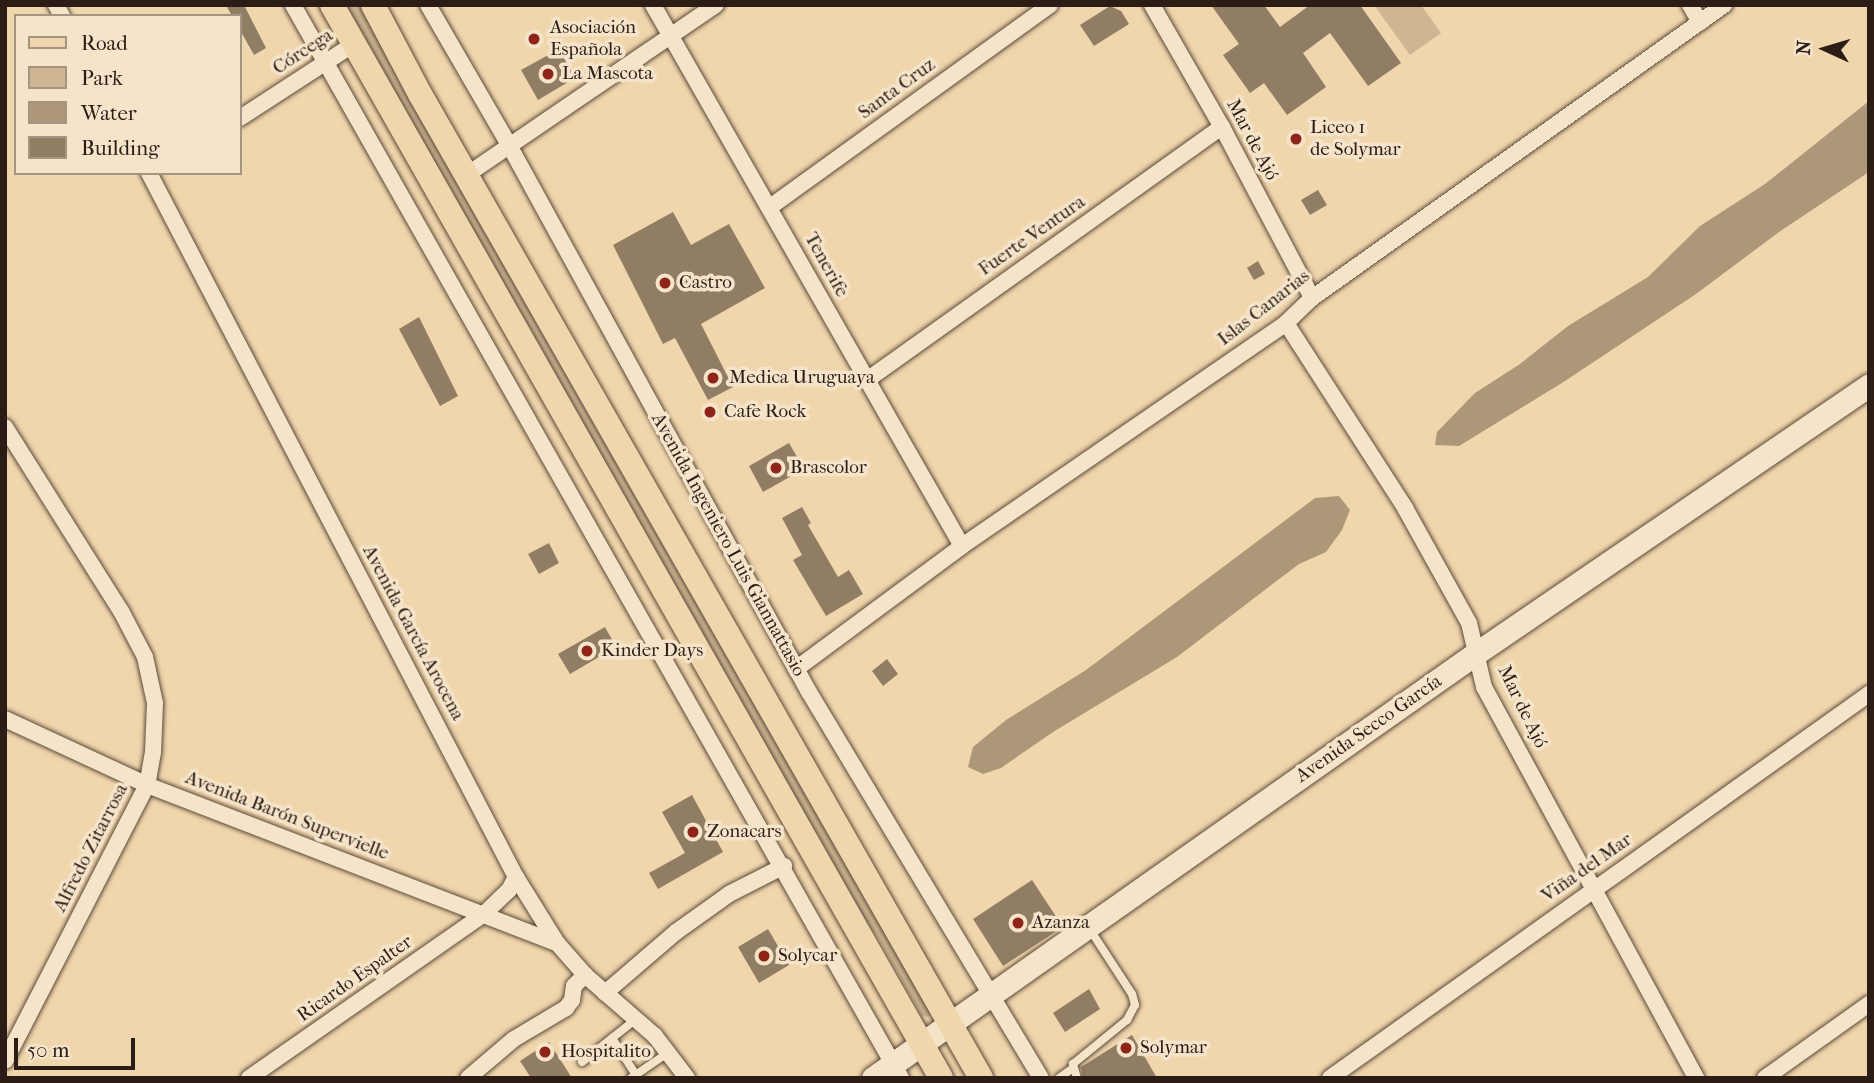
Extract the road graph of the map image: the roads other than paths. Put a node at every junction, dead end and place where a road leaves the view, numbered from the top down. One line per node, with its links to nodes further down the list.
1 (293, 5): 14 (street)
2 (332, 5): 13 (main road)
3 (373, 5): 18 (main road)
4 (428, 5): 17 (street, Avenida Ingeniero Luis Giannattasio)
5 (653, 5): 12 (street, Tenerife)
6 (716, 5): 12 (street)
7 (1050, 5): 20 (street, Santa Cruz)
8 (1152, 5): 16 (street, Mar de Ajó)
9 (1690, 5): 11 (street)
10 (1724, 5): 11 (street, Islas Canarias)
11 (1700, 22): 21 (street, Islas Canarias)
12 (671, 37): 17 (street); 20 (street, Tenerife)
13 (354, 44): 14 (street, Córcega); 45 (main road)
14 (326, 62): 15 (street, Córcega); 32 (street)
15 (242, 117)
16 (1222, 127): 21 (street, Mar de Ajó); 23 (street, Fuerte Ventura)
17 (509, 145): 18 (street); 28 (street, Avenida Ingeniero Luis Giannattasio)
18 (468, 174): 43 (main road)
19 (153, 175): 33 (street, Avenida García Arocena)
20 (770, 208): 23 (street, Tenerife)
21 (1312, 298): 22 (street, Islas Canarias)
22 (1286, 323): 26 (street, Islas Canarias); 27 (street, Mar de Ajó)
23 (867, 380): 26 (street, Tenerife)
24 (1869, 385): 27 (street, Avenida Secco García)
25 (5, 427): 31 (street, Alfredo Zitarrosa)
26 (962, 546): 28 (street, Islas Canarias)
27 (1475, 654): 34 (street, Mar de Ajó); 36 (street, Avenida Secco García)
28 (796, 669): 40 (street, Avenida Ingeniero Luis Giannattasio)
29 (1869, 694): 34 (street, Viña del Mar)
30 (5, 719): 31 (street, Avenida Barón Supervielle)
31 (147, 785): 35 (street, Avenida Barón Supervielle); 47 (street, Alfredo Zitarrosa)
32 (784, 866): 39 (street); 50 (street)
33 (516, 877): 35 (street, Ricardo Espalter); 37 (street, Avenida García Arocena)
34 (1594, 889): 61 (street, Viña del Mar); 62 (street, Mar de Ajó)
35 (484, 914): 37 (street, Avenida Barón Supervielle); 52 (street, Ricardo Espalter)
36 (1089, 928): 40 (street, Avenida Secco García); 49 (lane)
37 (557, 943): 38 (street, Avenida García Arocena)
38 (585, 975): 39 (street, Avenida García Arocena); 53 (street)
39 (605, 993): 42 (street, Avenida García Arocena)
40 (994, 996): 43 (street, Avenida Secco García); 58 (street, Avenida Ingeniero Luis Giannattasio)
41 (1869, 1004): 63 (street)
42 (636, 1019): 44 (lane); 46 (street, Avenida García Arocena)
43 (953, 1023): 45 (street, Avenida Secco García); 57 (main road)
44 (612, 1038): 48 (lane); 51 (lane)
45 (922, 1044): 50 (street, Avenida Secco García); 56 (main road)
46 (669, 1052): 51 (lane); 54 (street, Avenida García Arocena)
47 (5, 1060)
48 (582, 1062)
49 (1072, 1069): 59 (lane); 60 (lane)
50 (898, 1070): 55 (street, Avenida Secco García)
51 (635, 1077)
52 (249, 1078)
53 (468, 1078)
54 (687, 1078)
55 (873, 1078)
56 (941, 1078)
57 (981, 1078)
58 (1041, 1078)
59 (1059, 1078)
60 (1077, 1078)
61 (1330, 1078)
62 (1696, 1078)
63 (1765, 1078)

